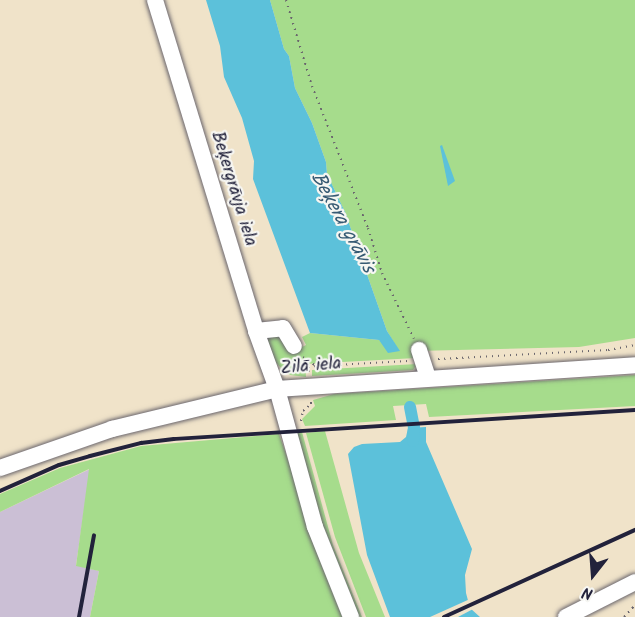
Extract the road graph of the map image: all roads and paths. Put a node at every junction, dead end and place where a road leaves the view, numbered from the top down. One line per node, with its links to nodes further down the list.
1 (155, 0): 3 (street, Beķergrāvja iela)
2 (285, 0): 6 (path)
3 (256, 331): 5 (street); 10 (street, Beķergrāvja iela)
4 (635, 345): 6 (path)
5 (294, 346)
6 (421, 355): 8 (path); 9 (street)
7 (635, 365): 9 (street, Zilā iela)
8 (309, 376)
9 (428, 378): 10 (street, Zilā iela)
10 (277, 389): 13 (street, Zilā iela); 16 (street, Beķergrāvja iela)
11 (311, 401): 12 (path)
12 (303, 429)
13 (0, 468)
14 (635, 582): 17 (street)
15 (635, 605): 18 (path)
16 (351, 617)
17 (566, 617)
18 (624, 617)

